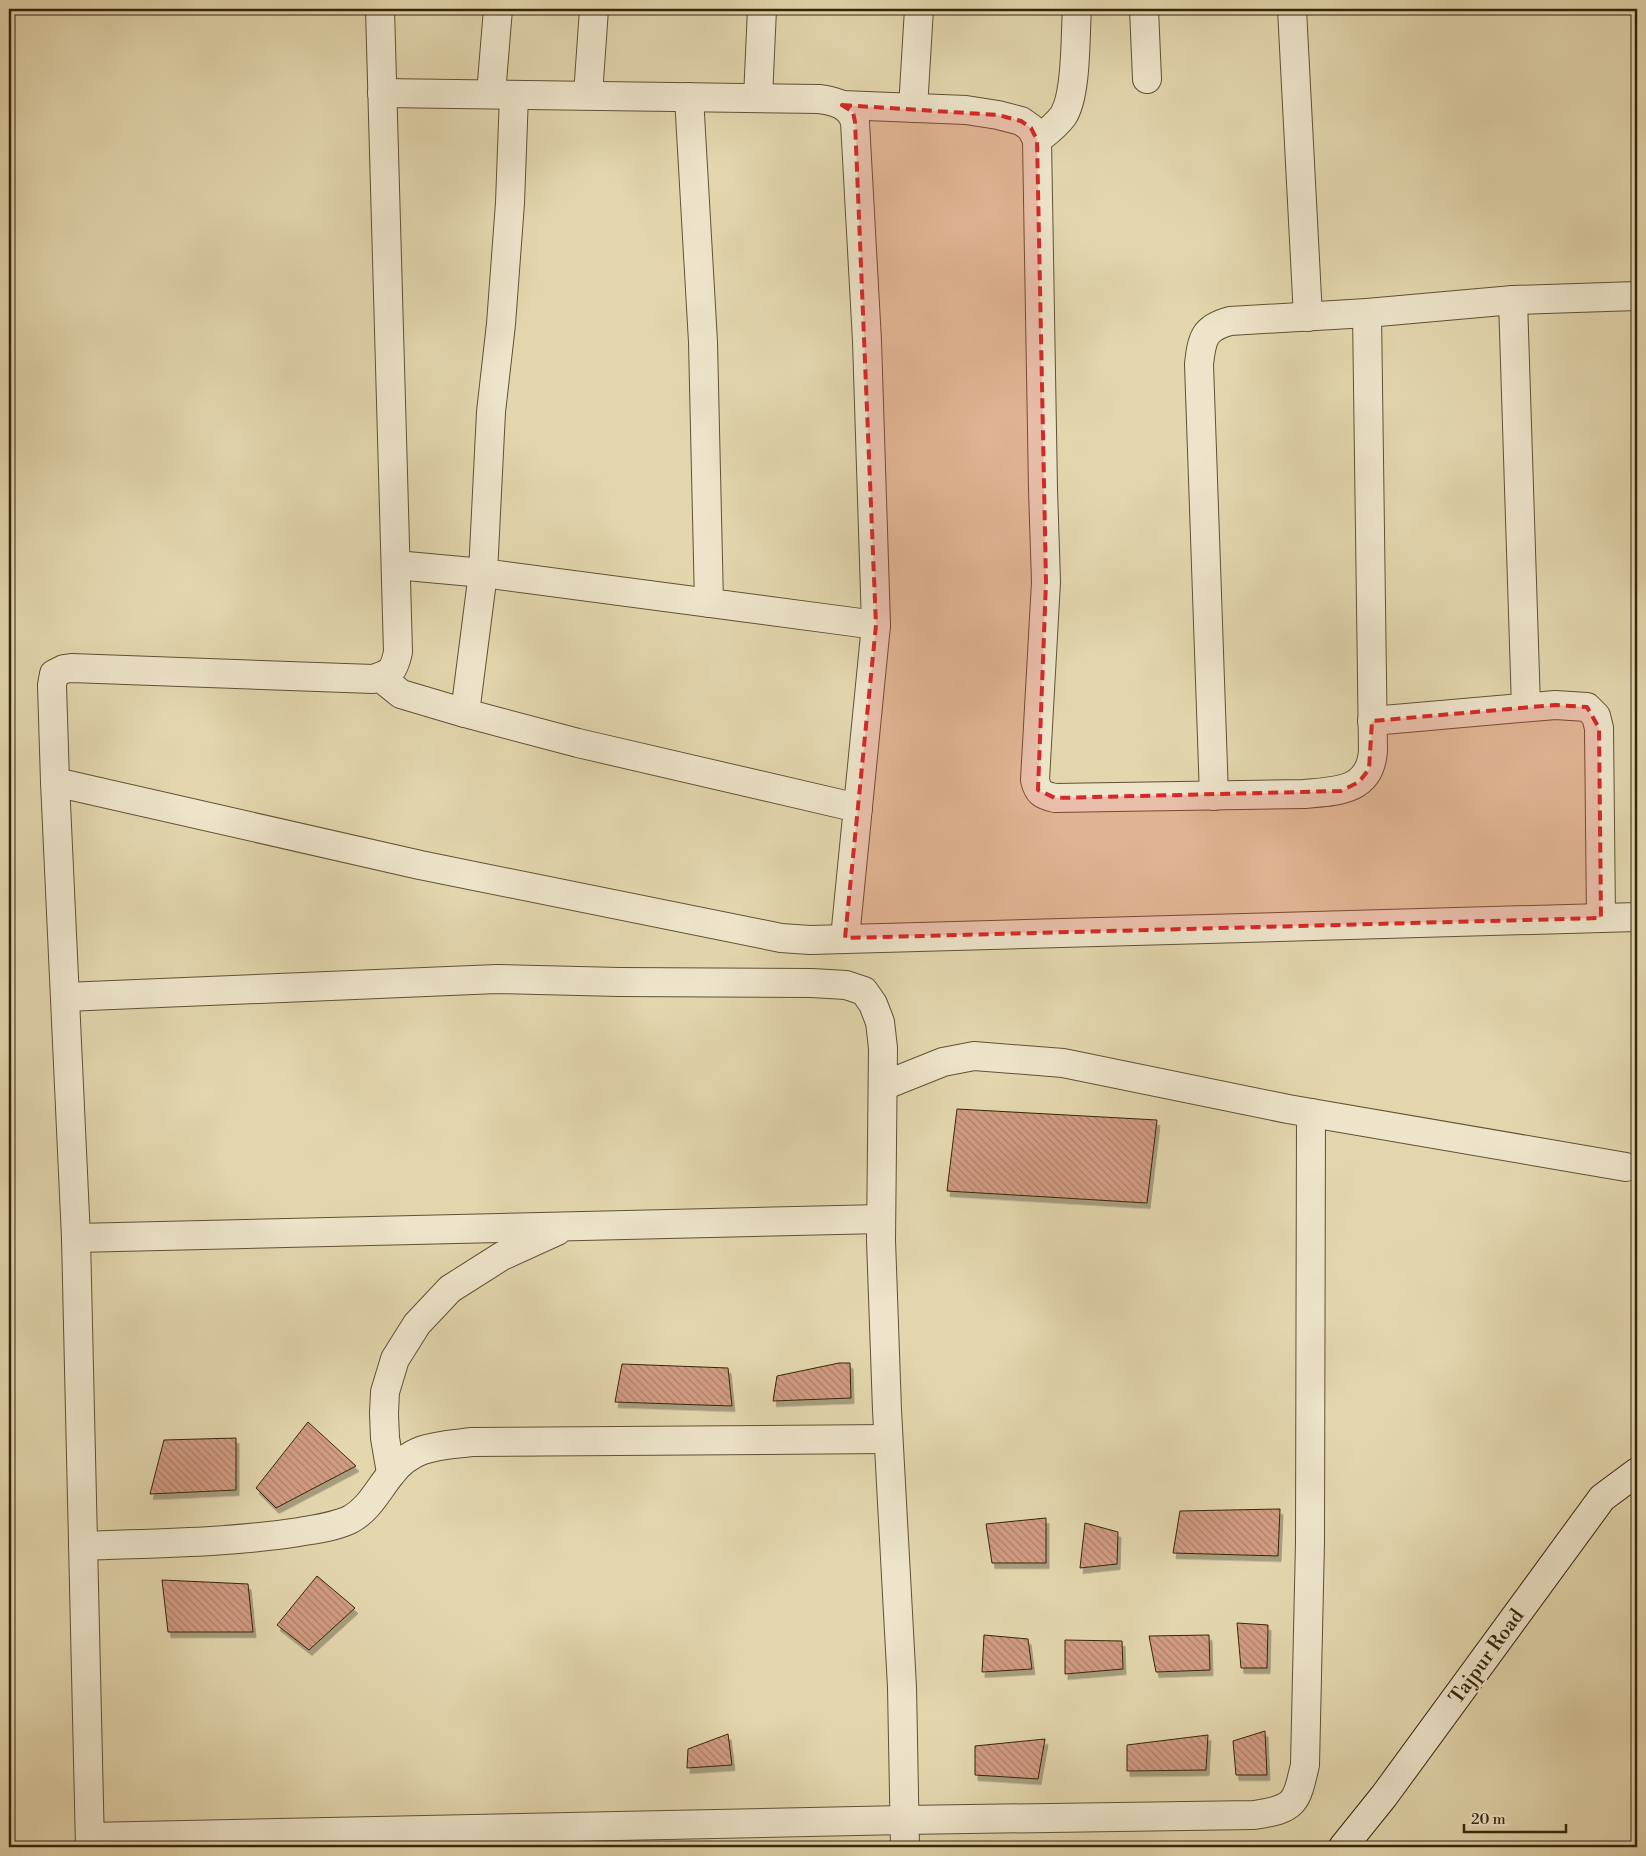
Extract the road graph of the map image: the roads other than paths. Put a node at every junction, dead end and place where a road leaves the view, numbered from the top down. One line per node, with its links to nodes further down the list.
1 (380, 9): 10 (street)
2 (498, 9): 11 (street)
3 (594, 9): 12 (street)
4 (762, 9): 14 (street)
5 (919, 9): 16 (street)
6 (1076, 9): 17 (street)
7 (1144, 9): 9 (street)
8 (1292, 9): 21 (street)
9 (1148, 79)
10 (382, 94): 11 (street); 22 (street)
11 (502, 94): 12 (street); 23 (street)
12 (588, 95): 13 (street)
13 (689, 97): 14 (street); 24 (street)
14 (758, 98): 15 (street)
15 (842, 105): 16 (street); 25 (street)
16 (913, 108): 17 (street)
17 (1037, 140): 31 (street)
18 (1637, 296): 19 (street)
19 (1514, 300): 20 (street); 27 (street)
20 (1367, 313): 21 (street); 29 (street)
21 (1308, 317): 31 (street)
22 (396, 565): 23 (street); 26 (street)
23 (483, 573): 24 (street); 28 (street)
24 (709, 603): 25 (street)
25 (876, 625): 32 (street)
26 (380, 676): 28 (street); 30 (street)
27 (1526, 708): 29 (street); 34 (street)
28 (465, 713): 32 (street)
29 (1372, 721): 31 (street)
30 (55, 782): 35 (street); 36 (street)
31 (1214, 796)
32 (858, 808): 35 (street)
33 (1637, 917): 34 (street)
34 (1601, 918): 35 (street)
35 (845, 938)
36 (65, 997): 37 (street); 42 (street)
37 (883, 1086): 38 (street); 40 (street)
38 (1311, 1113): 39 (street); 47 (street)
39 (1626, 1167)
40 (881, 1219): 41 (street); 43 (street)
41 (567, 1226): 42 (street); 45 (street)
42 (76, 1238): 46 (street)
43 (888, 1439): 45 (street); 47 (street)
44 (1637, 1472): 50 (street, Tajpur Road)
45 (391, 1473): 46 (street)
46 (83, 1546): 48 (street)
47 (904, 1820): 48 (street); 49 (street)
48 (90, 1842)
49 (905, 1847)
50 (1342, 1847)

